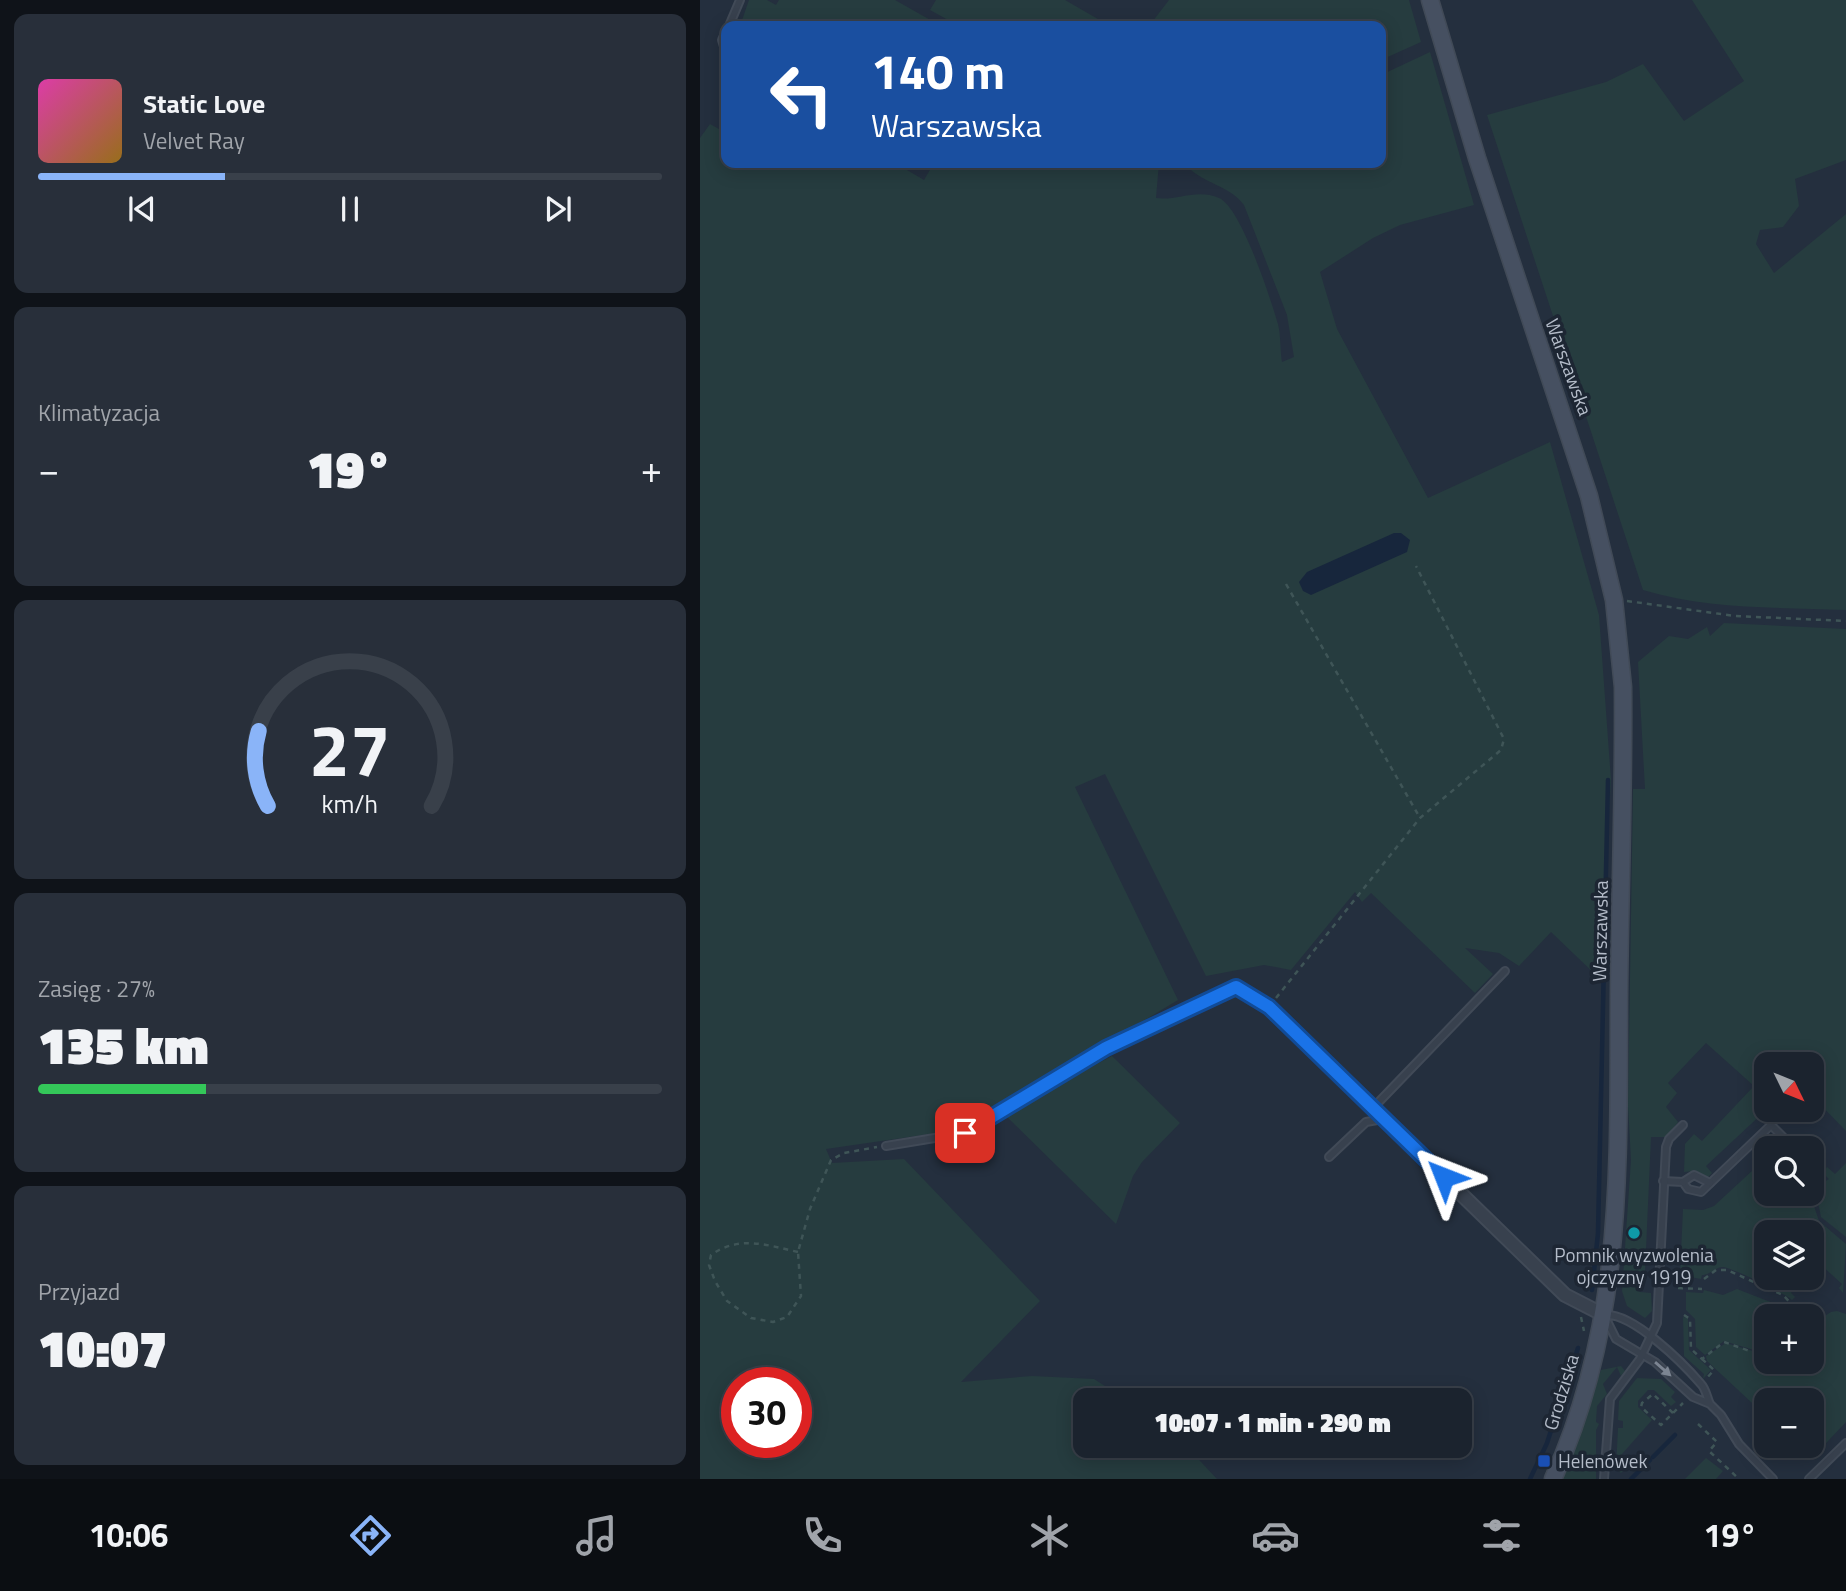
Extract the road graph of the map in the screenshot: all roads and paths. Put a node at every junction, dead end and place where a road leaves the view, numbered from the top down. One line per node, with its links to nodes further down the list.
1 (740, 0): 3 (lane)
2 (1430, 0): 6 (main road, Warszawska)
3 (731, 21)
4 (1416, 566): 8 (path)
5 (1286, 584): 8 (path)
6 (1614, 600): 7 (path); 28 (main road, Warszawska)
7 (1846, 621)
8 (1420, 818): 10 (path)
9 (1505, 971): 11 (lane)
10 (1269, 1007): 11 (street); 17 (lane)
11 (1373, 1108): 12 (street)
12 (1385, 1118): 18 (lane); 26 (street)
13 (1683, 1125): 19 (lane)
14 (1759, 1136): 15 (lane)
15 (1782, 1136)
16 (1754, 1141): 21 (lane)
17 (886, 1146): 22 (path)
18 (1329, 1157)
19 (1663, 1181): 20 (lane); 31 (lane)
20 (1683, 1182): 21 (lane); 21 (lane)
21 (1710, 1183)
22 (798, 1252): 22 (path)
23 (1704, 1279): 27 (path)
24 (1678, 1288): 25 (path)
25 (1702, 1289)
26 (1574, 1301): 28 (street); 30 (path)
27 (1792, 1304)
28 (1604, 1315): 31 (lane); 33 (lane); 41 (main road, Grodziska)
29 (1684, 1315): 34 (path)
30 (1585, 1338)
31 (1650, 1338): 33 (lane); 37 (lane)
32 (1754, 1352): 34 (path)
33 (1643, 1353): 37 (lane, one-way to 37); 42 (lane)
34 (1702, 1359): 35 (path)
35 (1704, 1380)
36 (1683, 1403): 38 (path)
37 (1710, 1404): 44 (lane)
38 (1673, 1413): 38 (path)
39 (1698, 1424): 43 (path)
40 (1846, 1443): 45 (lane)
41 (1552, 1479)
42 (1604, 1479)
43 (1739, 1479)
44 (1772, 1479)
45 (1810, 1479)

